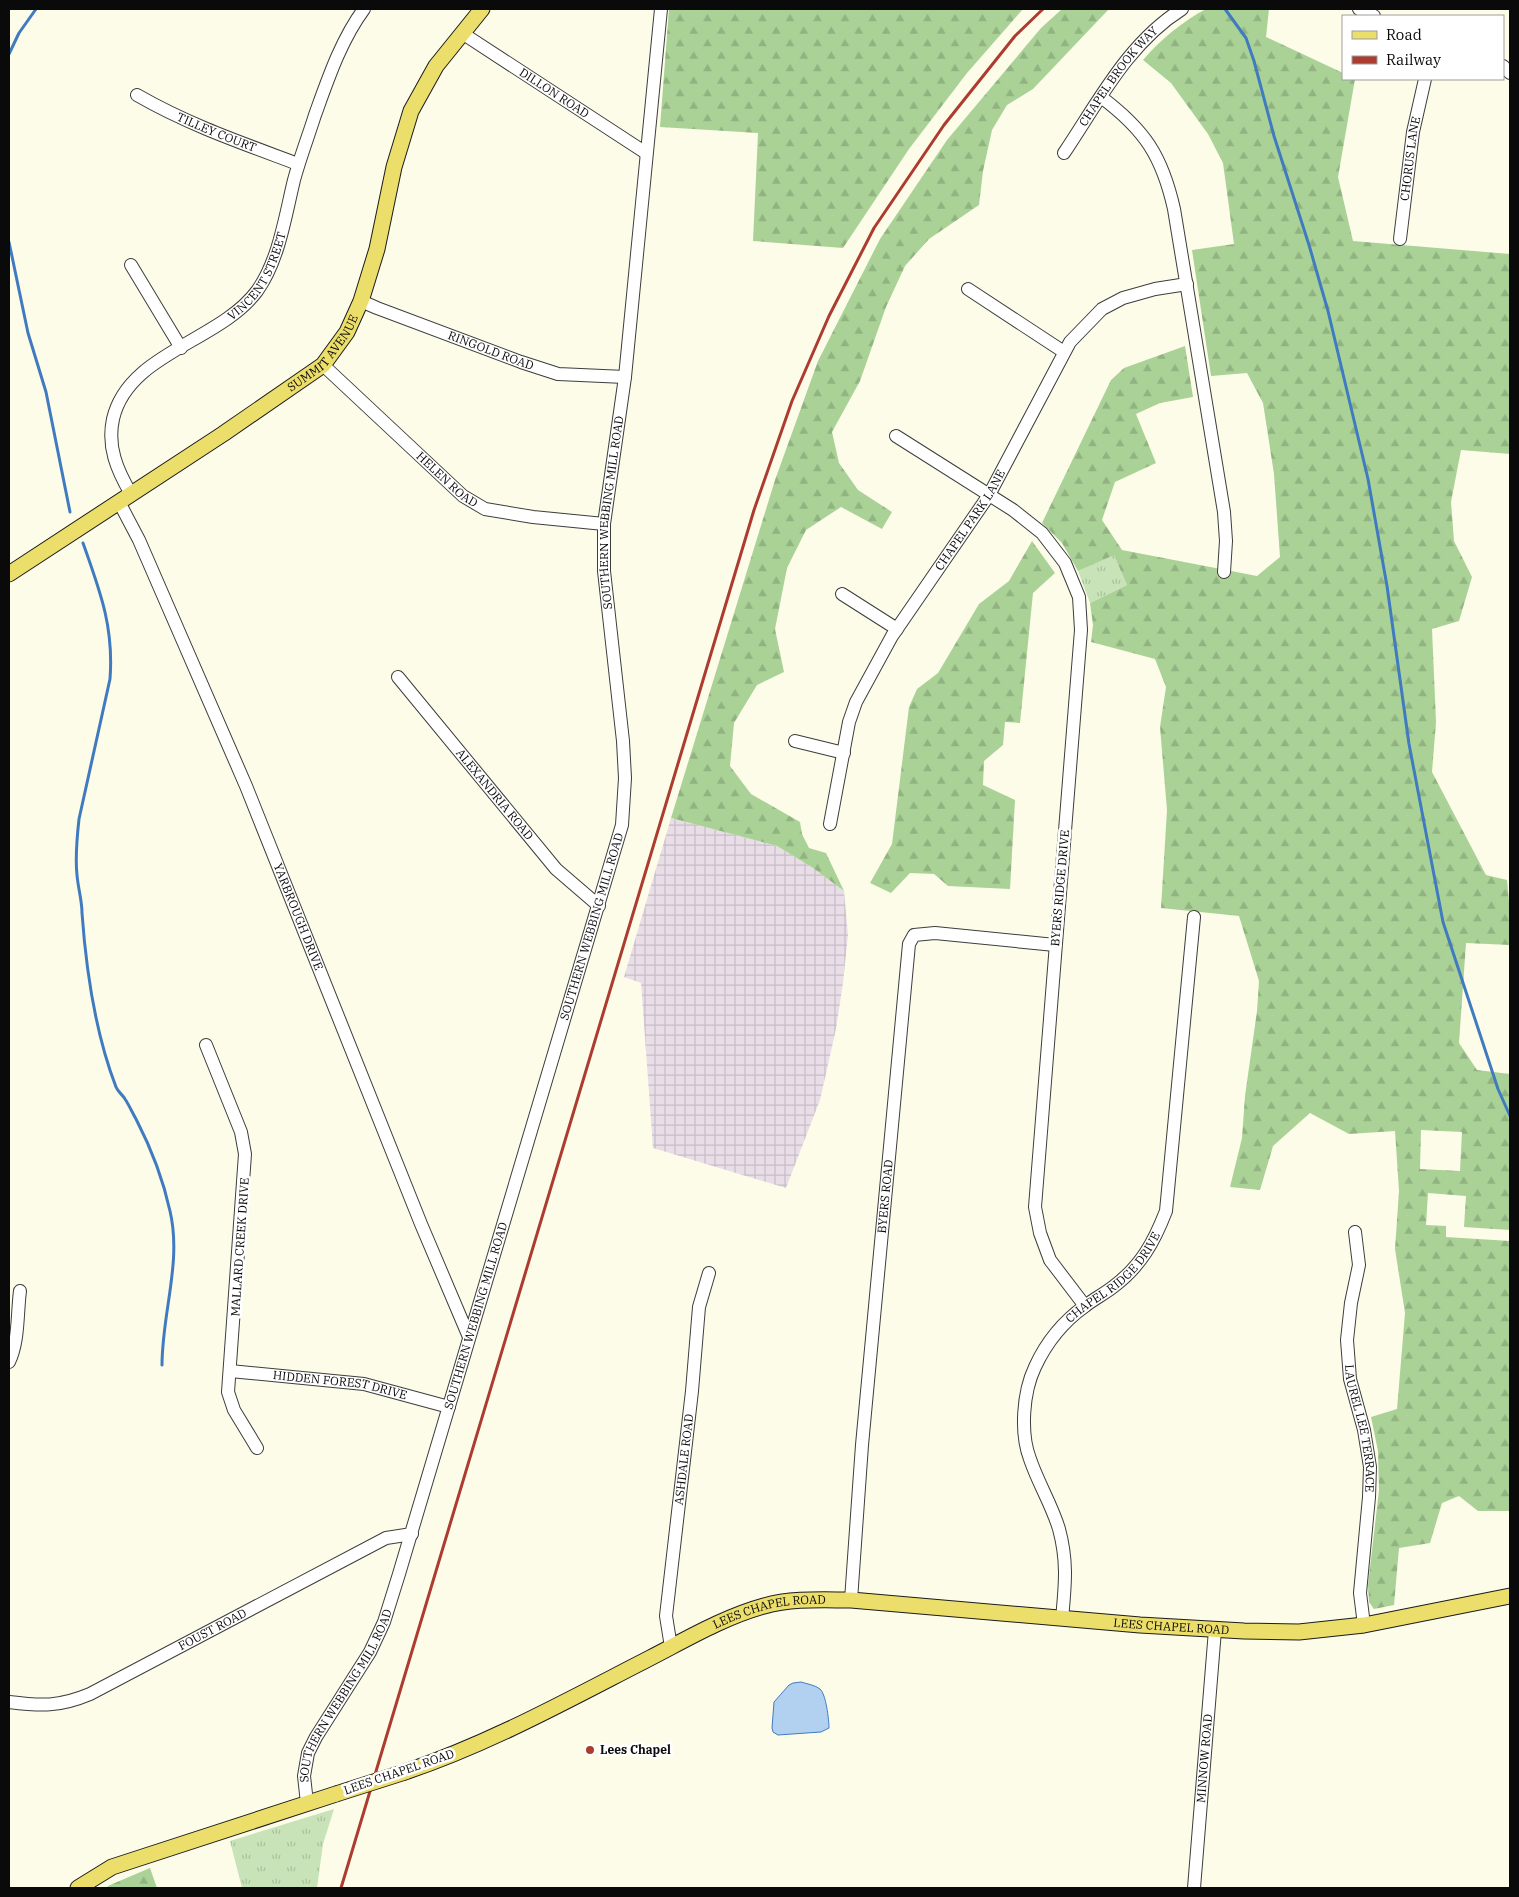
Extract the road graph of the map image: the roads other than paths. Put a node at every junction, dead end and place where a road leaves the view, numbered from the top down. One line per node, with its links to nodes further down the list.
1 (482, 9): 7 (main road, SUMMIT AVENUE)
2 (661, 9): 11 (street, SOUTHERN WEBBING MILL ROAD)
3 (1182, 9): 10 (street, CHAPEL BROOK WAY)
4 (1359, 9): 6 (street)
5 (358, 10): 13 (street, VINCENT STREET)
6 (1372, 15)
7 (462, 33): 11 (street, DILLON ROAD); 18 (main road, SUMMIT AVENUE)
8 (1425, 80): 14 (street, CHORUS LANE)
9 (137, 95): 13 (street, TILLEY COURT)
10 (1101, 97): 12 (street, CHAPEL BROOK WAY); 16 (street)
11 (646, 153): 22 (street, SOUTHERN WEBBING MILL ROAD)
12 (1064, 153)
13 (298, 164): 19 (street, VINCENT STREET)
14 (1400, 239)
15 (131, 265): 19 (street)
16 (1187, 284): 20 (street, CHAPEL PARK LANE); 27 (street)
17 (968, 289): 20 (street)
18 (362, 301): 21 (main road, SUMMIT AVENUE); 22 (street, RINGOLD ROAD)
19 (181, 348): 25 (street, VINCENT STREET)
20 (1064, 352): 24 (street, CHAPEL PARK LANE)
21 (323, 365): 25 (main road, SUMMIT AVENUE); 26 (street, HELEN ROAD)
22 (625, 377): 26 (street, SOUTHERN WEBBING MILL ROAD)
23 (896, 436): 24 (street, BYERS RIDGE DRIVE)
24 (989, 495): 30 (street, CHAPEL PARK LANE); 37 (street, BYERS RIDGE DRIVE)
25 (125, 498): 28 (main road, SUMMIT AVENUE); 43 (street, YARBROUGH DRIVE)
26 (604, 524): 35 (street, SOUTHERN WEBBING MILL ROAD)
27 (1224, 572)
28 (9, 574)
29 (842, 594): 30 (street)
30 (897, 628): 33 (street, CHAPEL PARK LANE)
31 (398, 677): 35 (street, ALEXANDRIA ROAD)
32 (795, 741): 33 (street)
33 (844, 753): 34 (street, CHAPEL PARK LANE)
34 (830, 824)
35 (599, 906): 43 (street, SOUTHERN WEBBING MILL ROAD)
36 (1194, 917): 42 (street, CHAPEL RIDGE DRIVE)
37 (1055, 945): 42 (street, BYERS RIDGE DRIVE); 50 (street, BYERS ROAD)
38 (206, 1045): 45 (street, MALLARD CREEK DRIVE)
39 (1355, 1232): 52 (street, LAUREL LEE TERRACE)
40 (709, 1273): 54 (street, ASHDALE ROAD)
41 (20, 1291): 44 (street)
42 (1085, 1306): 51 (street, CHAPEL RIDGE DRIVE)
43 (469, 1337): 46 (street, SOUTHERN WEBBING MILL ROAD)
44 (9, 1362)
45 (230, 1371): 46 (street, HIDDEN FOREST DRIVE); 47 (street, MALLARD CREEK DRIVE)
46 (449, 1407): 48 (street, SOUTHERN WEBBING MILL ROAD)
47 (257, 1448)
48 (412, 1534): 55 (street, FOUST ROAD); 56 (street, SOUTHERN WEBBING MILL ROAD)
49 (1510, 1596): 52 (main road, LEES CHAPEL ROAD)
50 (852, 1600): 51 (main road, LEES CHAPEL ROAD); 54 (main road, LEES CHAPEL ROAD)
51 (1062, 1619): 53 (main road, LEES CHAPEL ROAD)
52 (1364, 1625): 53 (main road, LEES CHAPEL ROAD)
53 (1215, 1630): 58 (street, MINNOW ROAD)
54 (671, 1647): 56 (main road, LEES CHAPEL ROAD, bridge)
55 (9, 1702)
56 (306, 1803): 57 (main road, LEES CHAPEL ROAD)
57 (78, 1888)
58 (1194, 1888)

